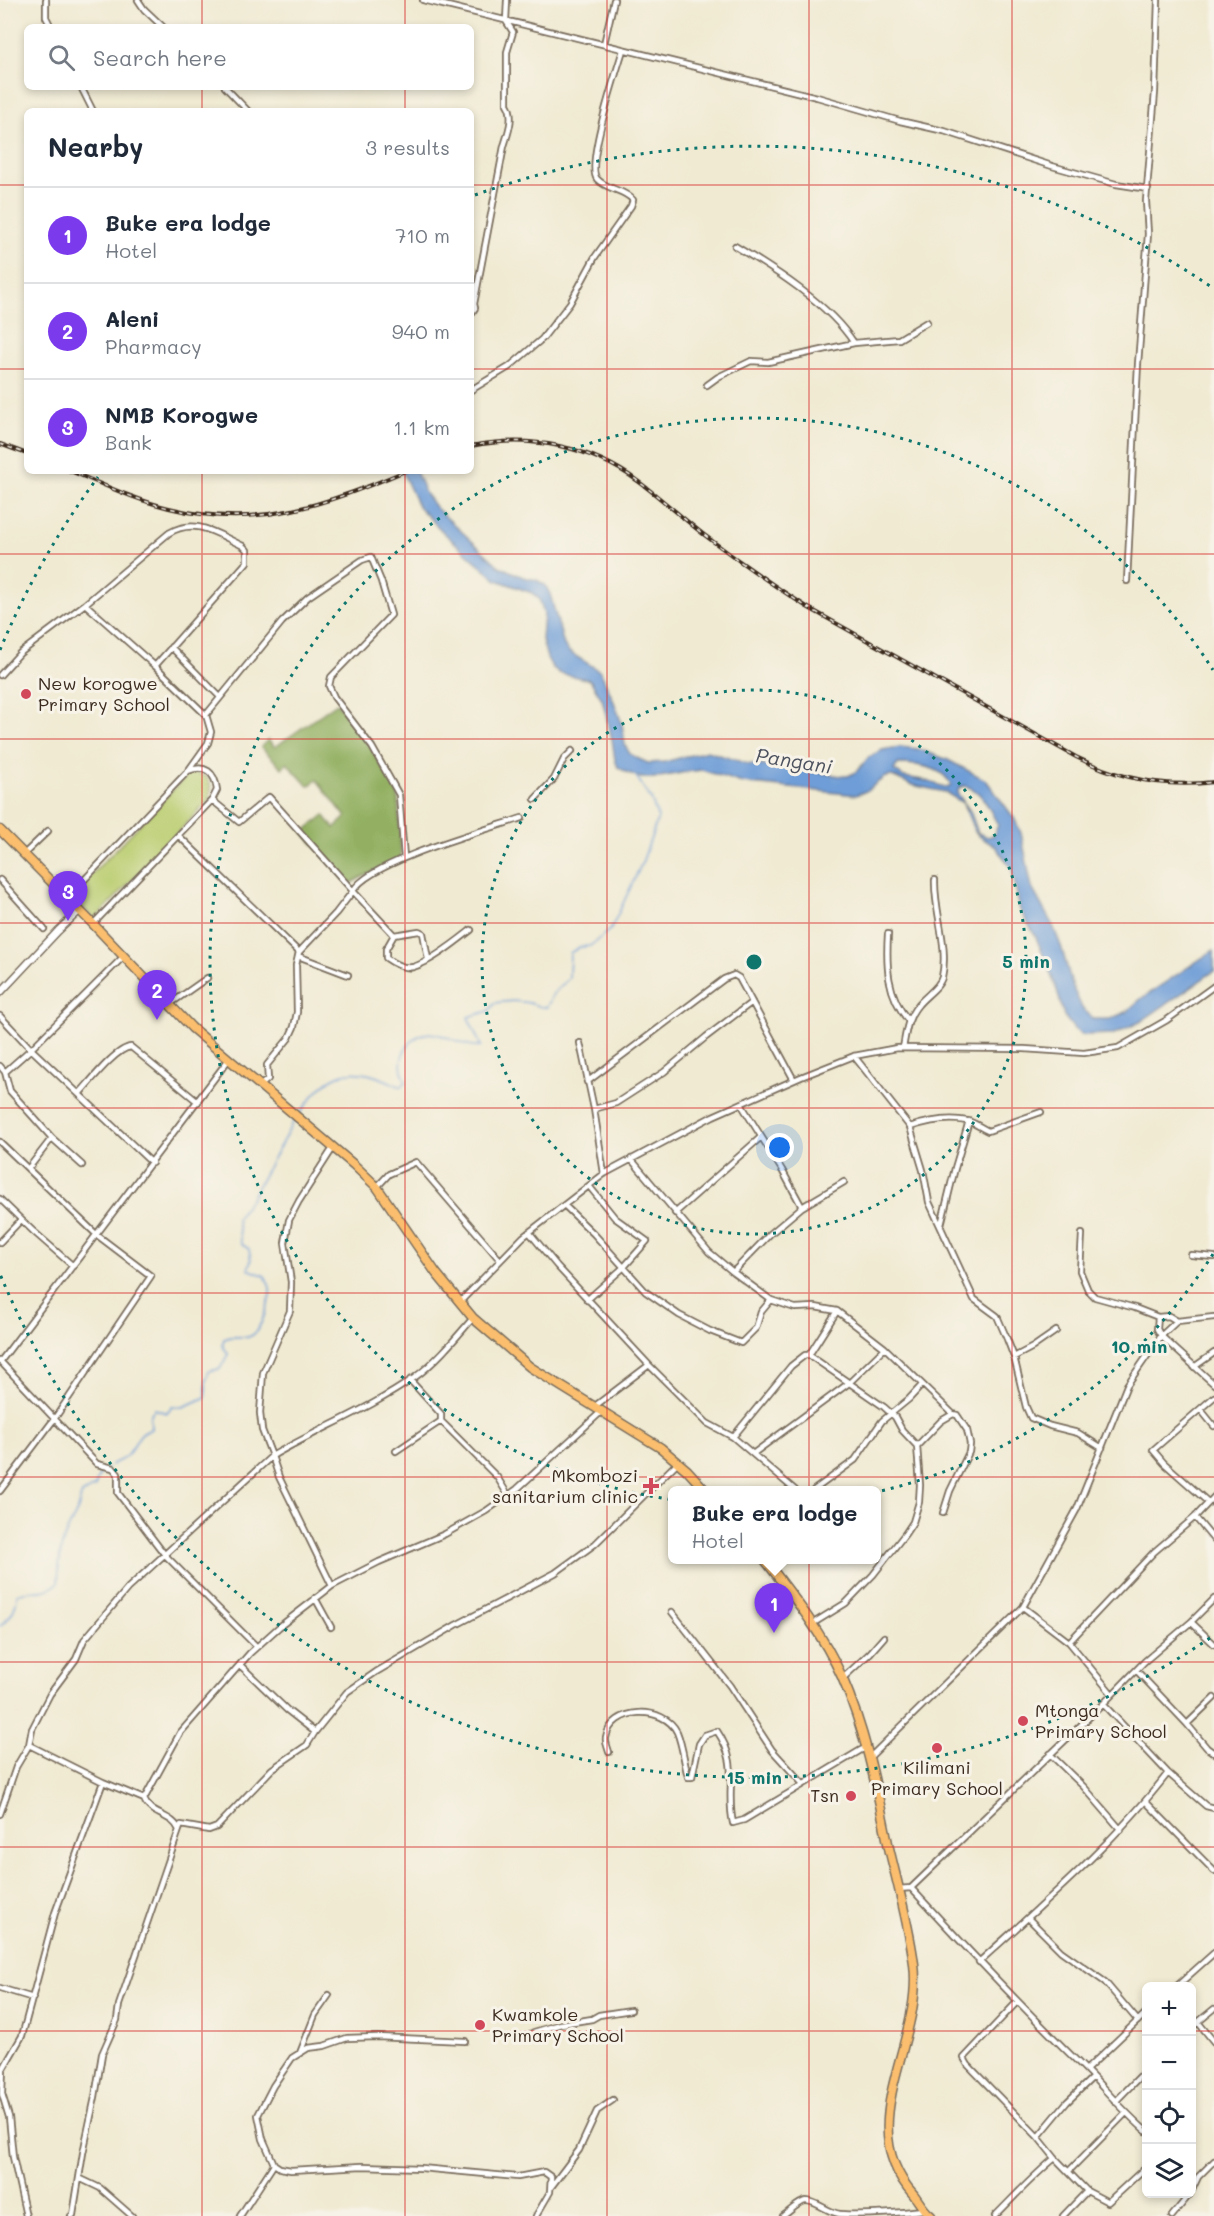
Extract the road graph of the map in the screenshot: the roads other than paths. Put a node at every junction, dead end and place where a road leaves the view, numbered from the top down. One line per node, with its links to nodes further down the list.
1 (46, 0): 8 (street)
2 (138, 0): 9 (street)
3 (423, 0): 7 (street)
4 (507, 0): 7 (street)
5 (614, 0): 10 (street)
6 (1158, 0): 16 (street)
7 (506, 21): 10 (street); 18 (street)
8 (50, 24)
9 (160, 24)
10 (604, 44): 11 (street)
11 (623, 50): 16 (street); 22 (street)
12 (82, 90): 14 (street)
13 (228, 90): 15 (street)
14 (92, 108)
15 (245, 108)
16 (1148, 189): 23 (street)
17 (735, 246): 20 (street)
18 (474, 304)
19 (927, 322): 20 (street)
20 (854, 343): 21 (street)
21 (707, 386)
22 (474, 388)
23 (1127, 581)
24 (85, 604): 25 (street); 26 (street); 27 (street)
25 (171, 647): 26 (street); 28 (street)
26 (155, 666): 29 (street)
27 (0, 675)
28 (219, 696): 29 (street); 39 (street)
29 (206, 715): 31 (street)
30 (572, 751): 32 (street)
31 (188, 771): 33 (street); 43 (street)
32 (535, 799)
33 (212, 800): 37 (street); 42 (street)
34 (522, 818): 39 (street)
35 (0, 830): 38 (highway)
36 (48, 831): 38 (street)
37 (179, 836): 45 (street); 50 (street)
38 (24, 855): 43 (highway)
39 (404, 857): 42 (street)
40 (0, 880): 46 (street)
41 (935, 880): 60 (street)
42 (353, 891): 49 (street); 50 (street)
43 (66, 898): 44 (highway)
44 (79, 911): 45 (highway); 56 (street)
45 (93, 924): 51 (highway)
46 (44, 929)
47 (471, 930): 52 (street)
48 (888, 934): 60 (street)
49 (394, 935): 52 (street); 52 (street)
50 (299, 954): 53 (street); 70 (street)
51 (123, 957): 58 (highway); 63 (street)
52 (428, 958)
53 (348, 975)
54 (207, 978): 58 (street)
55 (1214, 986): 62 (street)
56 (0, 993)
57 (752, 1002): 68 (street); 69 (street); 74 (street)
58 (169, 1004): 65 (highway)
59 (0, 1016): 63 (street)
60 (908, 1020): 62 (street)
61 (580, 1043): 69 (street)
62 (903, 1048): 64 (street)
63 (31, 1049): 67 (street); 71 (street)
64 (854, 1056): 68 (street); 77 (street)
65 (229, 1059): 70 (highway); 72 (street)
66 (0, 1066): 67 (street)
67 (5, 1072): 79 (street)
68 (794, 1080): 73 (street)
69 (587, 1082): 74 (street)
70 (260, 1086): 81 (highway)
71 (79, 1094): 72 (street); 83 (street)
72 (198, 1102): 83 (street)
73 (741, 1104): 78 (street); 82 (street)
74 (594, 1109): 86 (street)
75 (1041, 1112): 76 (street)
76 (969, 1121): 77 (street); 95 (street)
77 (910, 1127): 95 (street)
78 (761, 1137): 92 (street); 93 (street)
79 (52, 1138): 84 (street); 85 (street)
80 (0, 1142): 85 (street)
81 (333, 1148): 89 (highway); 140 (street)
82 (631, 1159): 86 (street); 93 (street)
83 (152, 1163): 98 (street)
84 (82, 1165)
85 (28, 1169): 98 (street)
86 (604, 1173): 88 (street)
87 (844, 1182): 92 (street)
88 (589, 1186): 91 (street); 104 (street)
89 (377, 1187): 102 (street); 108 (highway)
90 (0, 1199): 94 (street)
91 (564, 1205): 96 (street); 104 (street)
92 (802, 1207): 105 (street)
93 (675, 1213): 105 (street)
94 (21, 1220): 99 (street); 103 (street)
95 (941, 1225): 119 (street)
96 (529, 1232): 102 (street); 106 (street)
97 (1082, 1234): 110 (street)
98 (97, 1235): 103 (street); 132 (street)
99 (0, 1242)
100 (1191, 1255): 101 (street)
101 (1214, 1257)
102 (501, 1260): 108 (street)
103 (73, 1266): 120 (street)
104 (624, 1267): 106 (street); 107 (street)
105 (733, 1272): 107 (street)
106 (587, 1300): 121 (street)
107 (771, 1300): 109 (street)
108 (459, 1303): 112 (highway)
109 (837, 1311): 116 (street); 118 (street)
110 (1158, 1317): 113 (street); 115 (street)
111 (1214, 1317): 113 (street)
112 (473, 1318): 123 (street); 128 (highway)
113 (1177, 1321): 115 (street)
114 (1056, 1330): 119 (street)
115 (1161, 1336): 122 (street); 137 (street)
116 (885, 1348): 124 (street); 125 (street)
117 (1214, 1353): 122 (street)
118 (809, 1355): 124 (street); 135 (street)
119 (1014, 1357): 137 (street)
120 (0, 1361): 132 (street)
121 (648, 1365): 128 (street); 135 (street)
122 (1194, 1367): 126 (street)
123 (410, 1380): 133 (street); 140 (street)
124 (849, 1383): 130 (street); 139 (street)
125 (922, 1384): 130 (street); 131 (street)
126 (1214, 1384)
127 (1214, 1397): 129 (street)
128 (598, 1408): 141 (highway); 146 (street)
129 (1201, 1410): 134 (street); 148 (street)
130 (890, 1413): 136 (street); 144 (street)
131 (953, 1414): 136 (street); 149 (street)
132 (55, 1418): 145 (street); 152 (street)
133 (441, 1421): 138 (street); 146 (street)
134 (1214, 1426)
135 (733, 1437): 139 (street)
136 (917, 1446): 160 (street)
137 (1102, 1448): 157 (street)
138 (396, 1451)
139 (754, 1453): 143 (street)
140 (272, 1456): 152 (street); 154 (street)
141 (678, 1462): 142 (highway); 173 (street)
142 (700, 1486)
143 (790, 1486)
144 (821, 1486)
145 (0, 1491)
146 (508, 1495): 154 (street)
147 (1214, 1497): 148 (street)
148 (1208, 1502): 150 (street)
149 (943, 1513)
150 (1196, 1517): 151 (street); 163 (street)
151 (1214, 1540)
152 (165, 1555): 165 (street); 174 (street)
153 (768, 1564): 160 (highway)
154 (332, 1586): 155 (street)
155 (315, 1598): 161 (street); 165 (street)
156 (1214, 1599): 159 (street)
157 (1023, 1607): 163 (street); 176 (street)
158 (672, 1612): 181 (street)
159 (1191, 1622): 164 (street); 167 (street)
160 (812, 1624): 168 (highway)
161 (331, 1627)
162 (884, 1637): 168 (street)
163 (1069, 1642): 169 (street)
164 (1214, 1644)
165 (257, 1647): 166 (street)
166 (240, 1665): 173 (street); 182 (street)
167 (1137, 1671): 169 (street); 172 (street)
168 (843, 1678): 176 (highway)
169 (1112, 1694): 171 (street)
170 (1214, 1698): 172 (street)
171 (1103, 1704): 178 (street); 179 (street)
172 (1187, 1724): 177 (street)
173 (315, 1732): 186 (street)
174 (30, 1745): 180 (street); 185 (street)
175 (609, 1752): 181 (street)
176 (868, 1752): 181 (street); 190 (highway)
177 (1214, 1753)
178 (1050, 1754): 187 (street); 189 (street)
179 (1168, 1773): 183 (street); 184 (street)
180 (103, 1782): 182 (street); 197 (street)
181 (803, 1784)
182 (144, 1799): 186 (street)
183 (1146, 1802): 187 (street); 188 (street)
184 (1214, 1808)
185 (0, 1814)
186 (179, 1830): 223 (street)
187 (1121, 1830): 191 (street)
188 (1214, 1871)
189 (911, 1888): 190 (street); 193 (street)
190 (898, 1889): 228 (highway)
191 (1029, 1918): 193 (street); 202 (street)
192 (1214, 1953): 194 (street)
193 (979, 1962): 198 (street)
194 (1181, 1982)
195 (0, 1988): 197 (street)
196 (328, 1995): 207 (street)
197 (33, 1998): 211 (street)
198 (1017, 2002): 208 (street); 216 (street)
199 (1214, 2009): 203 (street)
200 (631, 2010): 204 (street)
201 (1142, 2017): 202 (street)
202 (1138, 2021): 208 (street)
203 (1198, 2022): 206 (street)
204 (525, 2037)
205 (465, 2041): 207 (street)
206 (1214, 2042)
207 (300, 2053): 219 (street)
208 (1086, 2070): 210 (street)
209 (1142, 2074): 213 (street)
210 (1092, 2078): 213 (street); 216 (street)
211 (1, 2094): 230 (street)
212 (614, 2100): 225 (street)
213 (1115, 2102): 214 (street)
214 (1126, 2113): 215 (street); 220 (street)
215 (1142, 2127)
216 (1038, 2137): 217 (street)
217 (1054, 2158): 220 (street); 237 (street)
218 (1214, 2161): 222 (street)
219 (274, 2164): 225 (street); 233 (street)
220 (1069, 2171): 226 (street)
221 (1142, 2171): 226 (street)
222 (1198, 2176): 224 (street)
223 (79, 2178): 231 (street); 232 (street)
224 (1196, 2181)
225 (552, 2187): 234 (street)
226 (1087, 2191): 238 (street)
227 (1186, 2198): 239 (street)
228 (923, 2210): 229 (street); 236 (highway)
229 (898, 2215): 235 (street)
230 (26, 2216)
231 (71, 2216)
232 (132, 2216)
233 (240, 2216)
234 (536, 2216)
235 (783, 2216)
236 (931, 2216)
237 (995, 2216)
238 (1063, 2216)
239 (1172, 2216)

